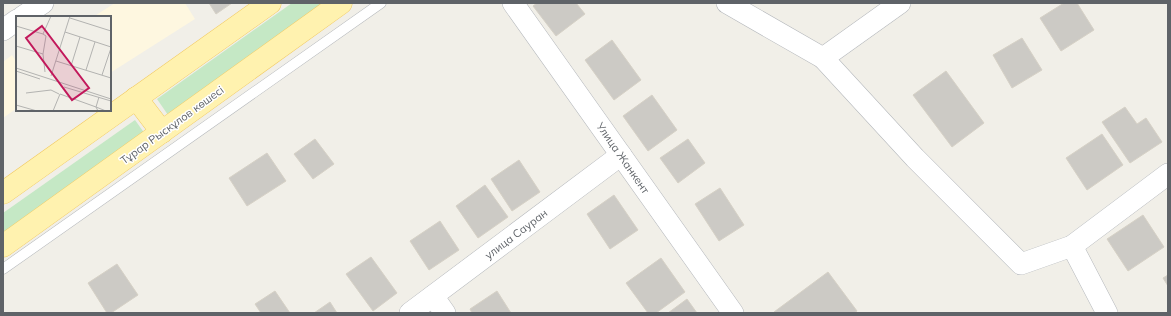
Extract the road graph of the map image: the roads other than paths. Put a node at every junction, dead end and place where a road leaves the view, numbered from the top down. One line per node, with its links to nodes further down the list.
1 (43, 3): 8 (street)
2 (270, 3): 12 (main road)
3 (342, 3): 13 (main road, Тұрар Рыскұлов көшесі)
4 (381, 3): 19 (lane)
5 (513, 3): 14 (street, Улица Жанкент)
6 (727, 3): 11 (street)
7 (900, 3): 11 (street)
8 (24, 16)
9 (16, 21): 10 (street)
10 (3, 30)
11 (823, 58): 18 (street)
12 (136, 98): 13 (main road); 16 (main road)
13 (162, 132): 17 (main road, Тұрар Рыскұлов көшесі)
14 (621, 156): 20 (street, улица Сауран); 23 (street, Улица Жанкент)
15 (1168, 174): 18 (street)
16 (3, 193)
17 (3, 246)
18 (1072, 246): 24 (street)
19 (3, 269)
20 (433, 296): 21 (street, улица Сауран); 22 (street)
21 (410, 313)
22 (445, 313)
23 (733, 313)
24 (1107, 313)

